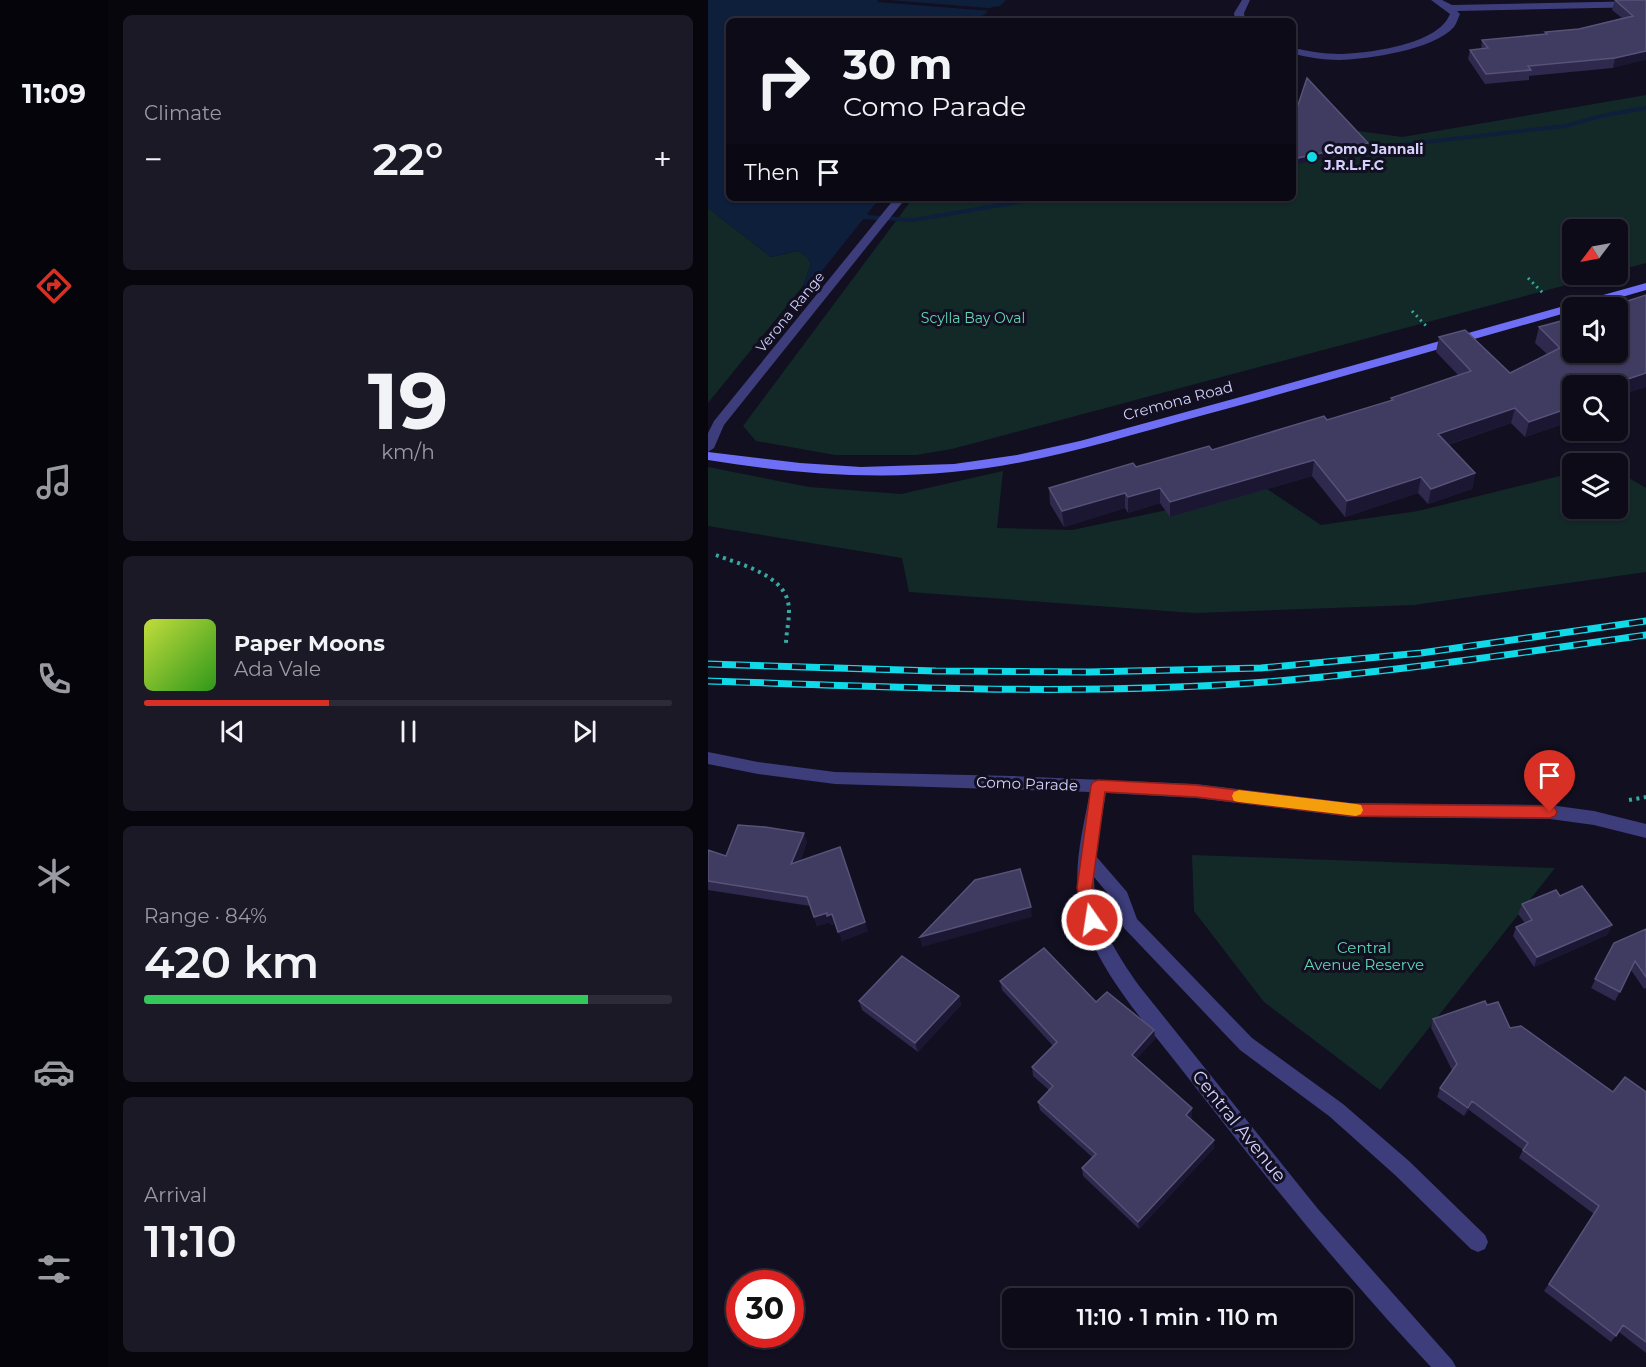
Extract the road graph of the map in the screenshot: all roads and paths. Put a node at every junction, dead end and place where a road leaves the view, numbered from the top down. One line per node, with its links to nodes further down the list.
1 (1246, 0): 5 (street)
2 (1435, 0): 4 (street)
3 (1646, 4): 4 (street)
4 (1450, 8): 6 (street)
5 (1240, 18)
6 (1296, 52)
7 (898, 201): 9 (street, Verona Range)
8 (1646, 285): 10 (street, Cremona Road)
9 (708, 448)
10 (708, 456)
11 (716, 555): 12 (path)
12 (786, 644)
13 (708, 758): 14 (street, Como Parade)
14 (1098, 786): 15 (street, Como Parade); 16 (street, Central Avenue)
15 (1640, 829)
16 (1088, 858): 17 (street); 18 (street, Central Avenue)
17 (1478, 1242)
18 (1445, 1367)

